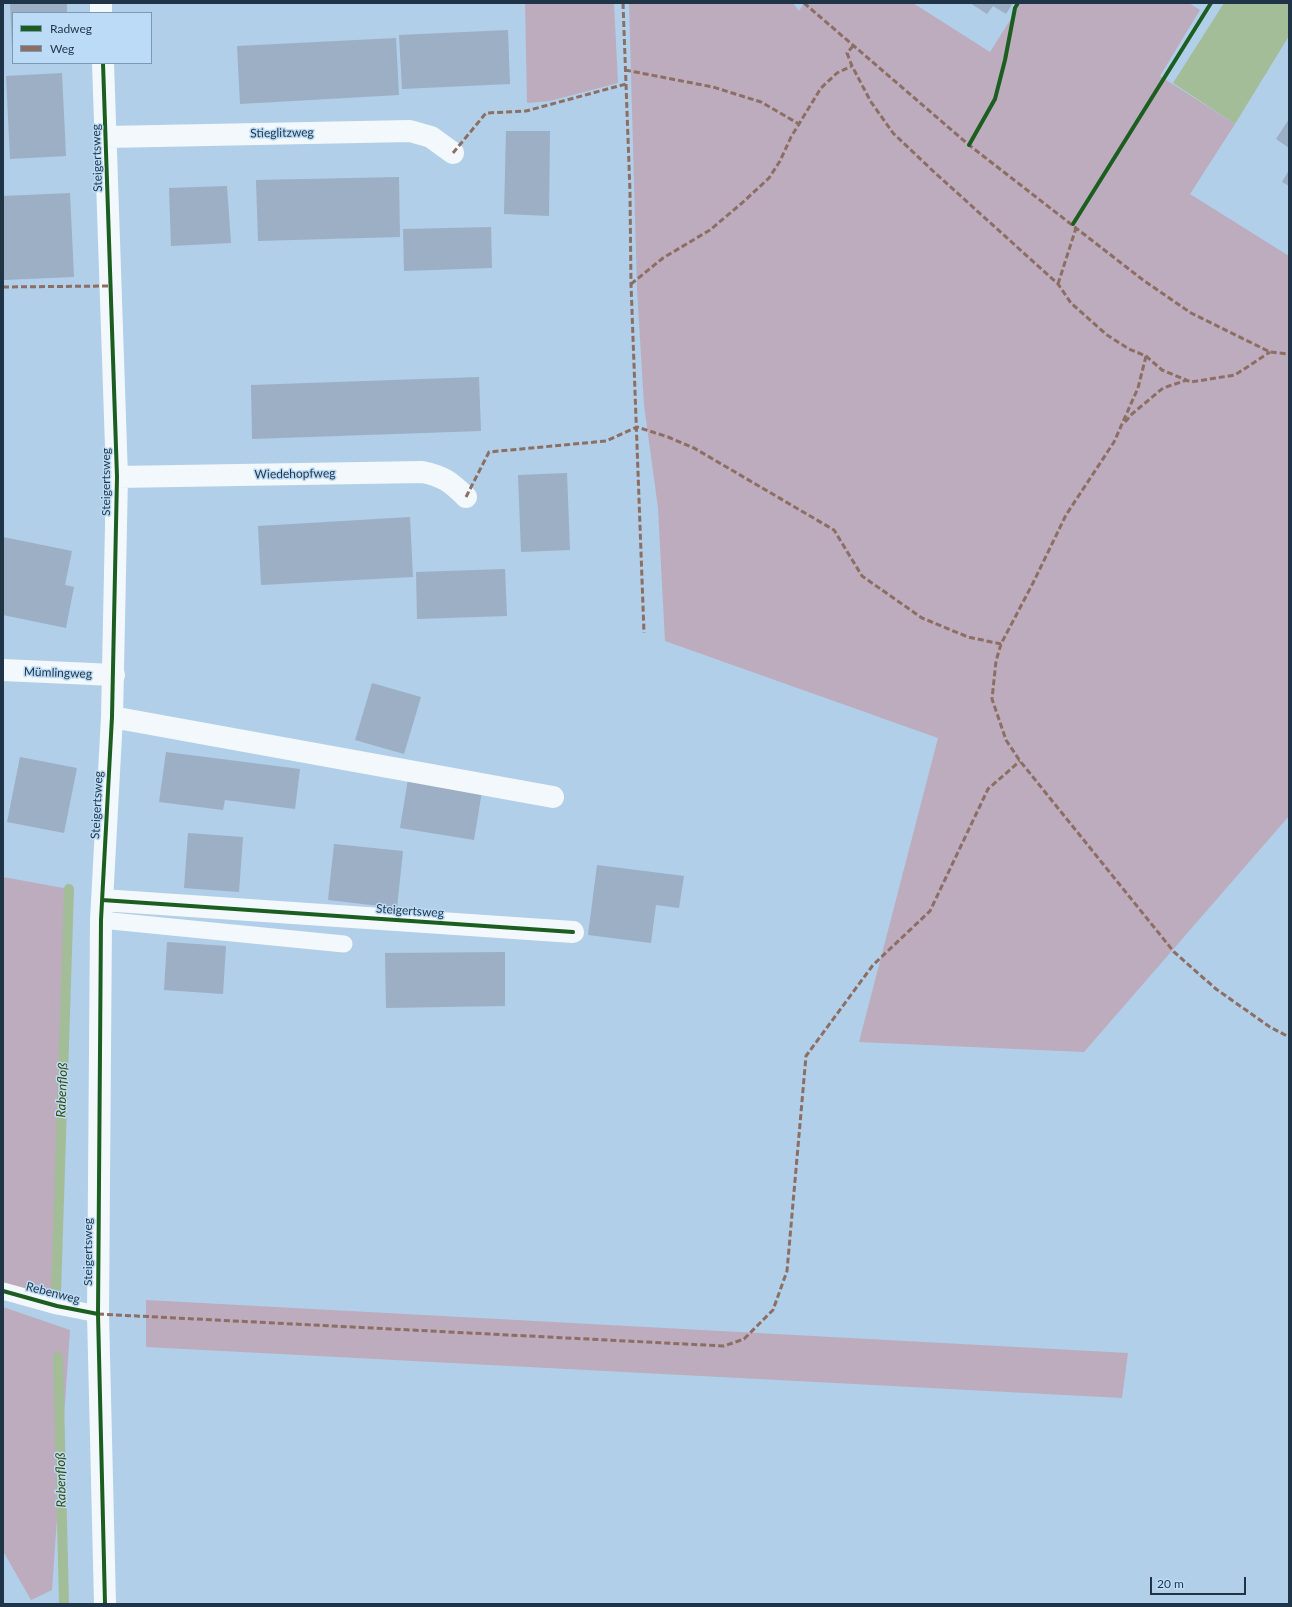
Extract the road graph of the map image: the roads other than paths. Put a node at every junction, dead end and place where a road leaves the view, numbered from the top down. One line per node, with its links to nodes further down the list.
1 (103, 64): 2 (street, Steigertsweg)
2 (106, 137): 3 (street, Stieglitzweg); 4 (street, Steigertsweg)
3 (453, 153)
4 (117, 477): 5 (street, Wiedehopfweg); 7 (street, Steigertsweg)
5 (466, 497)
6 (3, 670): 7 (street, Mümlingweg)
7 (114, 675): 8 (street, Steigertsweg)
8 (112, 717): 9 (street); 10 (street, Steigertsweg)
9 (552, 797)
10 (101, 910): 11 (street, Steigertsweg); 12 (lane); 14 (street, Steigertsweg)
11 (573, 932)
12 (344, 944)
13 (3, 1291): 14 (lane, Rebenweg)
14 (98, 1314): 15 (street, Steigertsweg)
15 (105, 1604)

